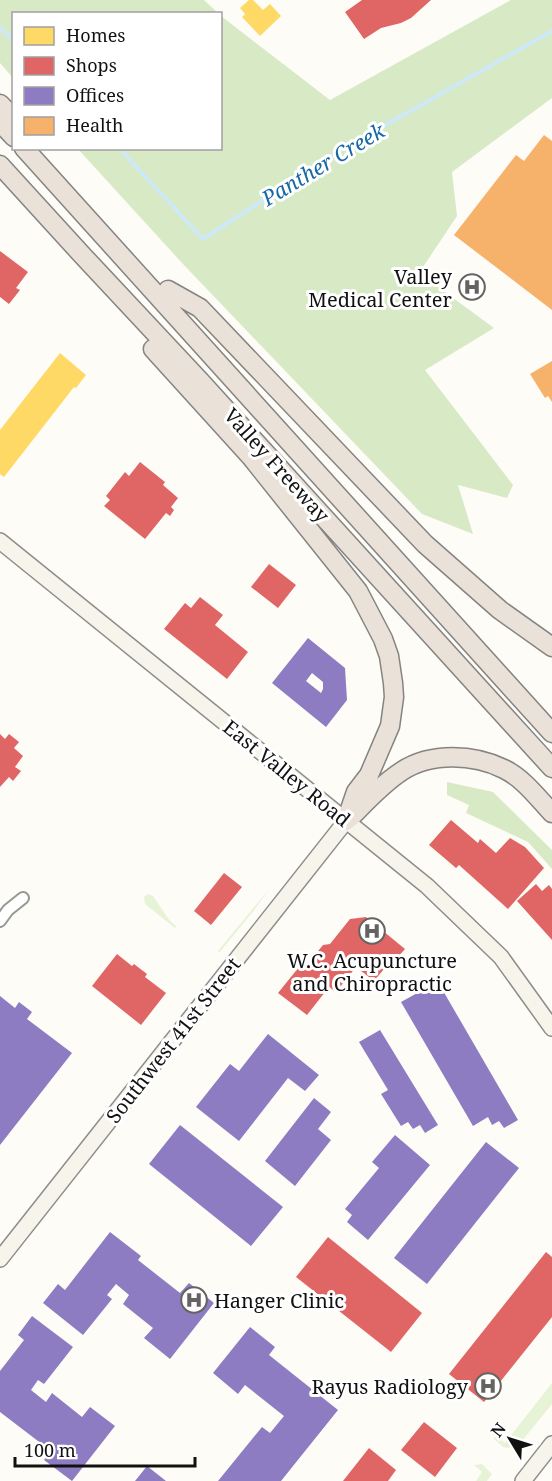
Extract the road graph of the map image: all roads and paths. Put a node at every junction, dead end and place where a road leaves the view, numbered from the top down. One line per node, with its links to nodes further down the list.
1 (0, 104): 2 (highway)
2 (12, 117)
3 (0, 122): 4 (highway)
4 (12, 134)
5 (26, 150): 13 (highway)
6 (42, 150): 9 (highway, Valley Freeway)
7 (0, 165): 8 (highway, Valley Freeway)
8 (84, 257): 14 (highway, Valley Freeway); 16 (highway)
9 (168, 290): 11 (highway); 12 (highway, Valley Freeway)
10 (0, 541): 16 (main road, East Valley Road)
11 (552, 647)
12 (552, 718)
13 (552, 733)
14 (552, 768)
15 (552, 813): 16 (highway)
16 (346, 821): 19 (main road, East Valley Road); 20 (main road, Southwest 41st Street)
17 (23, 898): 18 (street)
18 (0, 921)
19 (552, 1028)
20 (0, 1259)
21 (552, 1444): 22 (main road)
22 (523, 1481)

